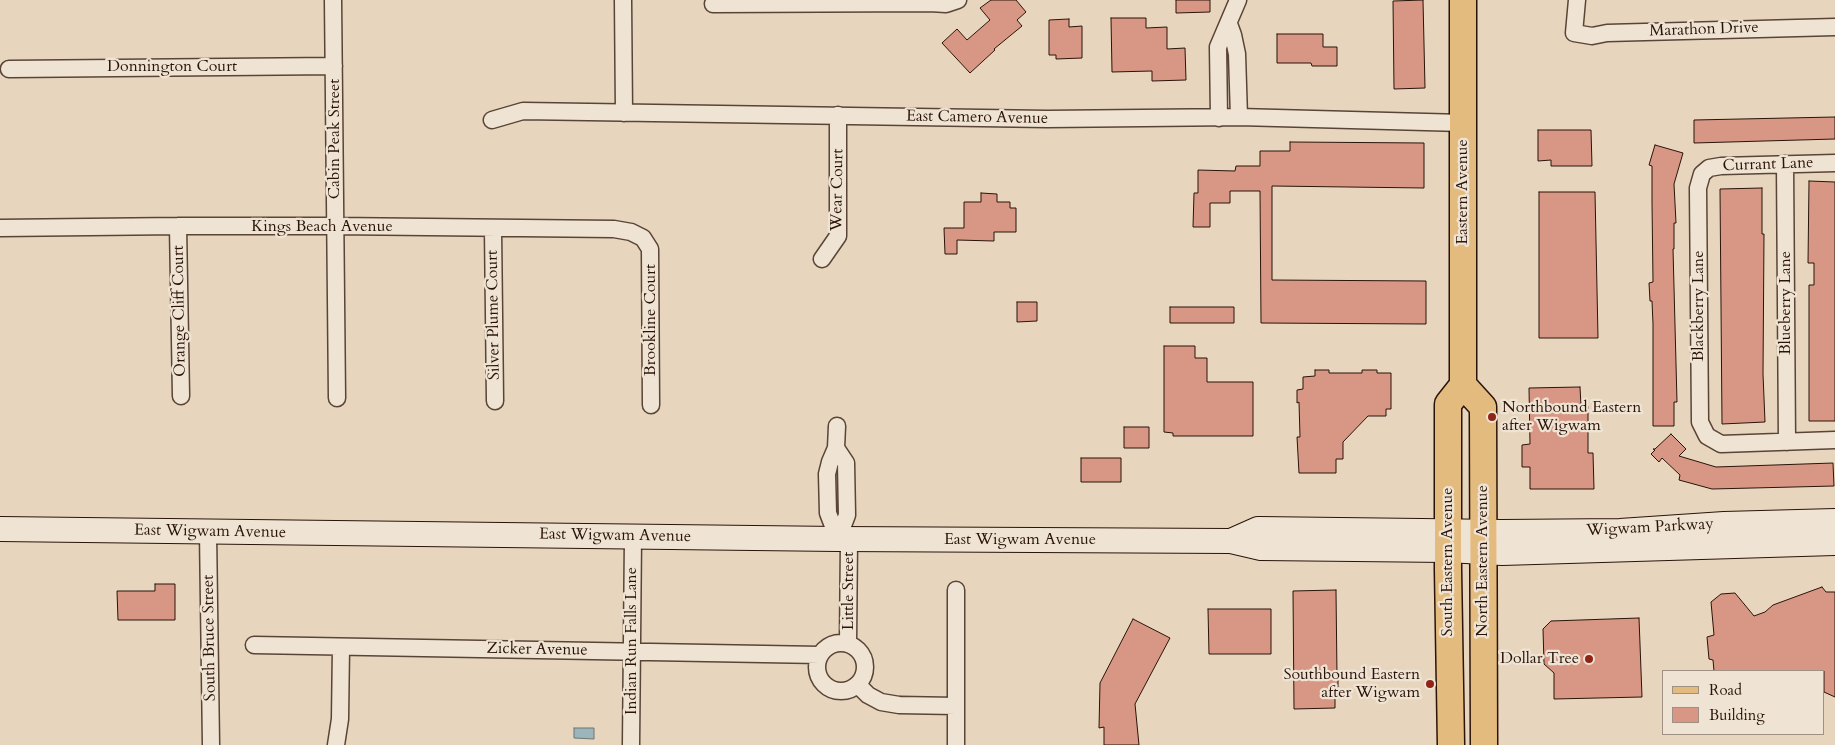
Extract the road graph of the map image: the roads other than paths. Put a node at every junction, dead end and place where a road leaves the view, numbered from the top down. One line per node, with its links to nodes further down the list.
1 (333, 0): 10 (street, Cabin Peak Street)
2 (622, 0): 12 (street)
3 (958, 0): 7 (street)
4 (1238, 0): 8 (street)
5 (1463, 0): 17 (main road, Eastern Avenue)
6 (1577, 0): 9 (street, Marathon Drive)
7 (713, 4)
8 (1229, 24): 14 (street); 15 (street)
9 (1835, 27)
10 (334, 66): 11 (street, Donnington Court); 22 (street, Cabin Peak Street)
11 (9, 68)
12 (624, 113): 13 (street, East Camero Avenue); 16 (street, East Camero Avenue)
13 (838, 115): 15 (street, East Camero Avenue); 26 (street, Wear Court)
14 (1239, 117): 15 (street, East Camero Avenue); 17 (street, East Camero Avenue)
15 (1219, 118)
16 (492, 120)
17 (1463, 123): 27 (main road, Eastern Avenue)
18 (1835, 163): 19 (street, Currant Lane)
19 (1785, 164): 20 (street, Currant Lane); 34 (street, Blueberry Lane)
20 (1702, 174): 34 (street, Blackberry Lane)
21 (178, 226): 22 (street, Kings Beach Avenue); 23 (street, Kings Beach Avenue); 28 (street, Orange Cliff Court)
22 (335, 226): 24 (street, Kings Beach Avenue); 29 (street, Cabin Peak Street)
23 (0, 228)
24 (494, 228): 25 (street, Kings Beach Avenue); 30 (street, Silver Plume Court)
25 (643, 238): 31 (street, Brookline Court)
26 (822, 259)
27 (1463, 385): 40 (main road, South Eastern Avenue); 40 (main road, North Eastern Avenue)
28 (181, 396)
29 (337, 398)
30 (495, 401)
31 (651, 405)
32 (837, 426): 39 (street)
33 (1835, 440): 34 (street)
34 (1787, 442)
35 (1835, 521): 40 (main road, Wigwam Parkway)
36 (0, 529): 37 (main road, East Wigwam Avenue)
37 (208, 532): 38 (main road, East Wigwam Avenue); 50 (street, South Bruce Street)
38 (632, 537): 39 (main road, East Wigwam Avenue); 46 (street, Indian Run Falls Lane)
39 (844, 539): 40 (main road, East Wigwam Avenue); 43 (street, Little Street)
40 (1465, 541): 41 (main road, Wigwam Parkway); 54 (main road, South Eastern Avenue); 55 (main road, North Eastern Avenue)
41 (1835, 543)
42 (956, 590): 49 (street)
43 (848, 644): 47 (street); 48 (street)
44 (254, 645): 45 (street, Zicker Avenue)
45 (341, 647): 46 (street, Zicker Avenue); 51 (street)
46 (631, 652): 47 (street, Zicker Avenue); 52 (street, Indian Run Falls Lane)
47 (820, 655): 48 (street)
48 (858, 685): 49 (street)
49 (956, 706): 53 (street)
50 (211, 745)
51 (336, 745)
52 (631, 745)
53 (956, 745)
54 (1451, 745)
55 (1484, 745)

